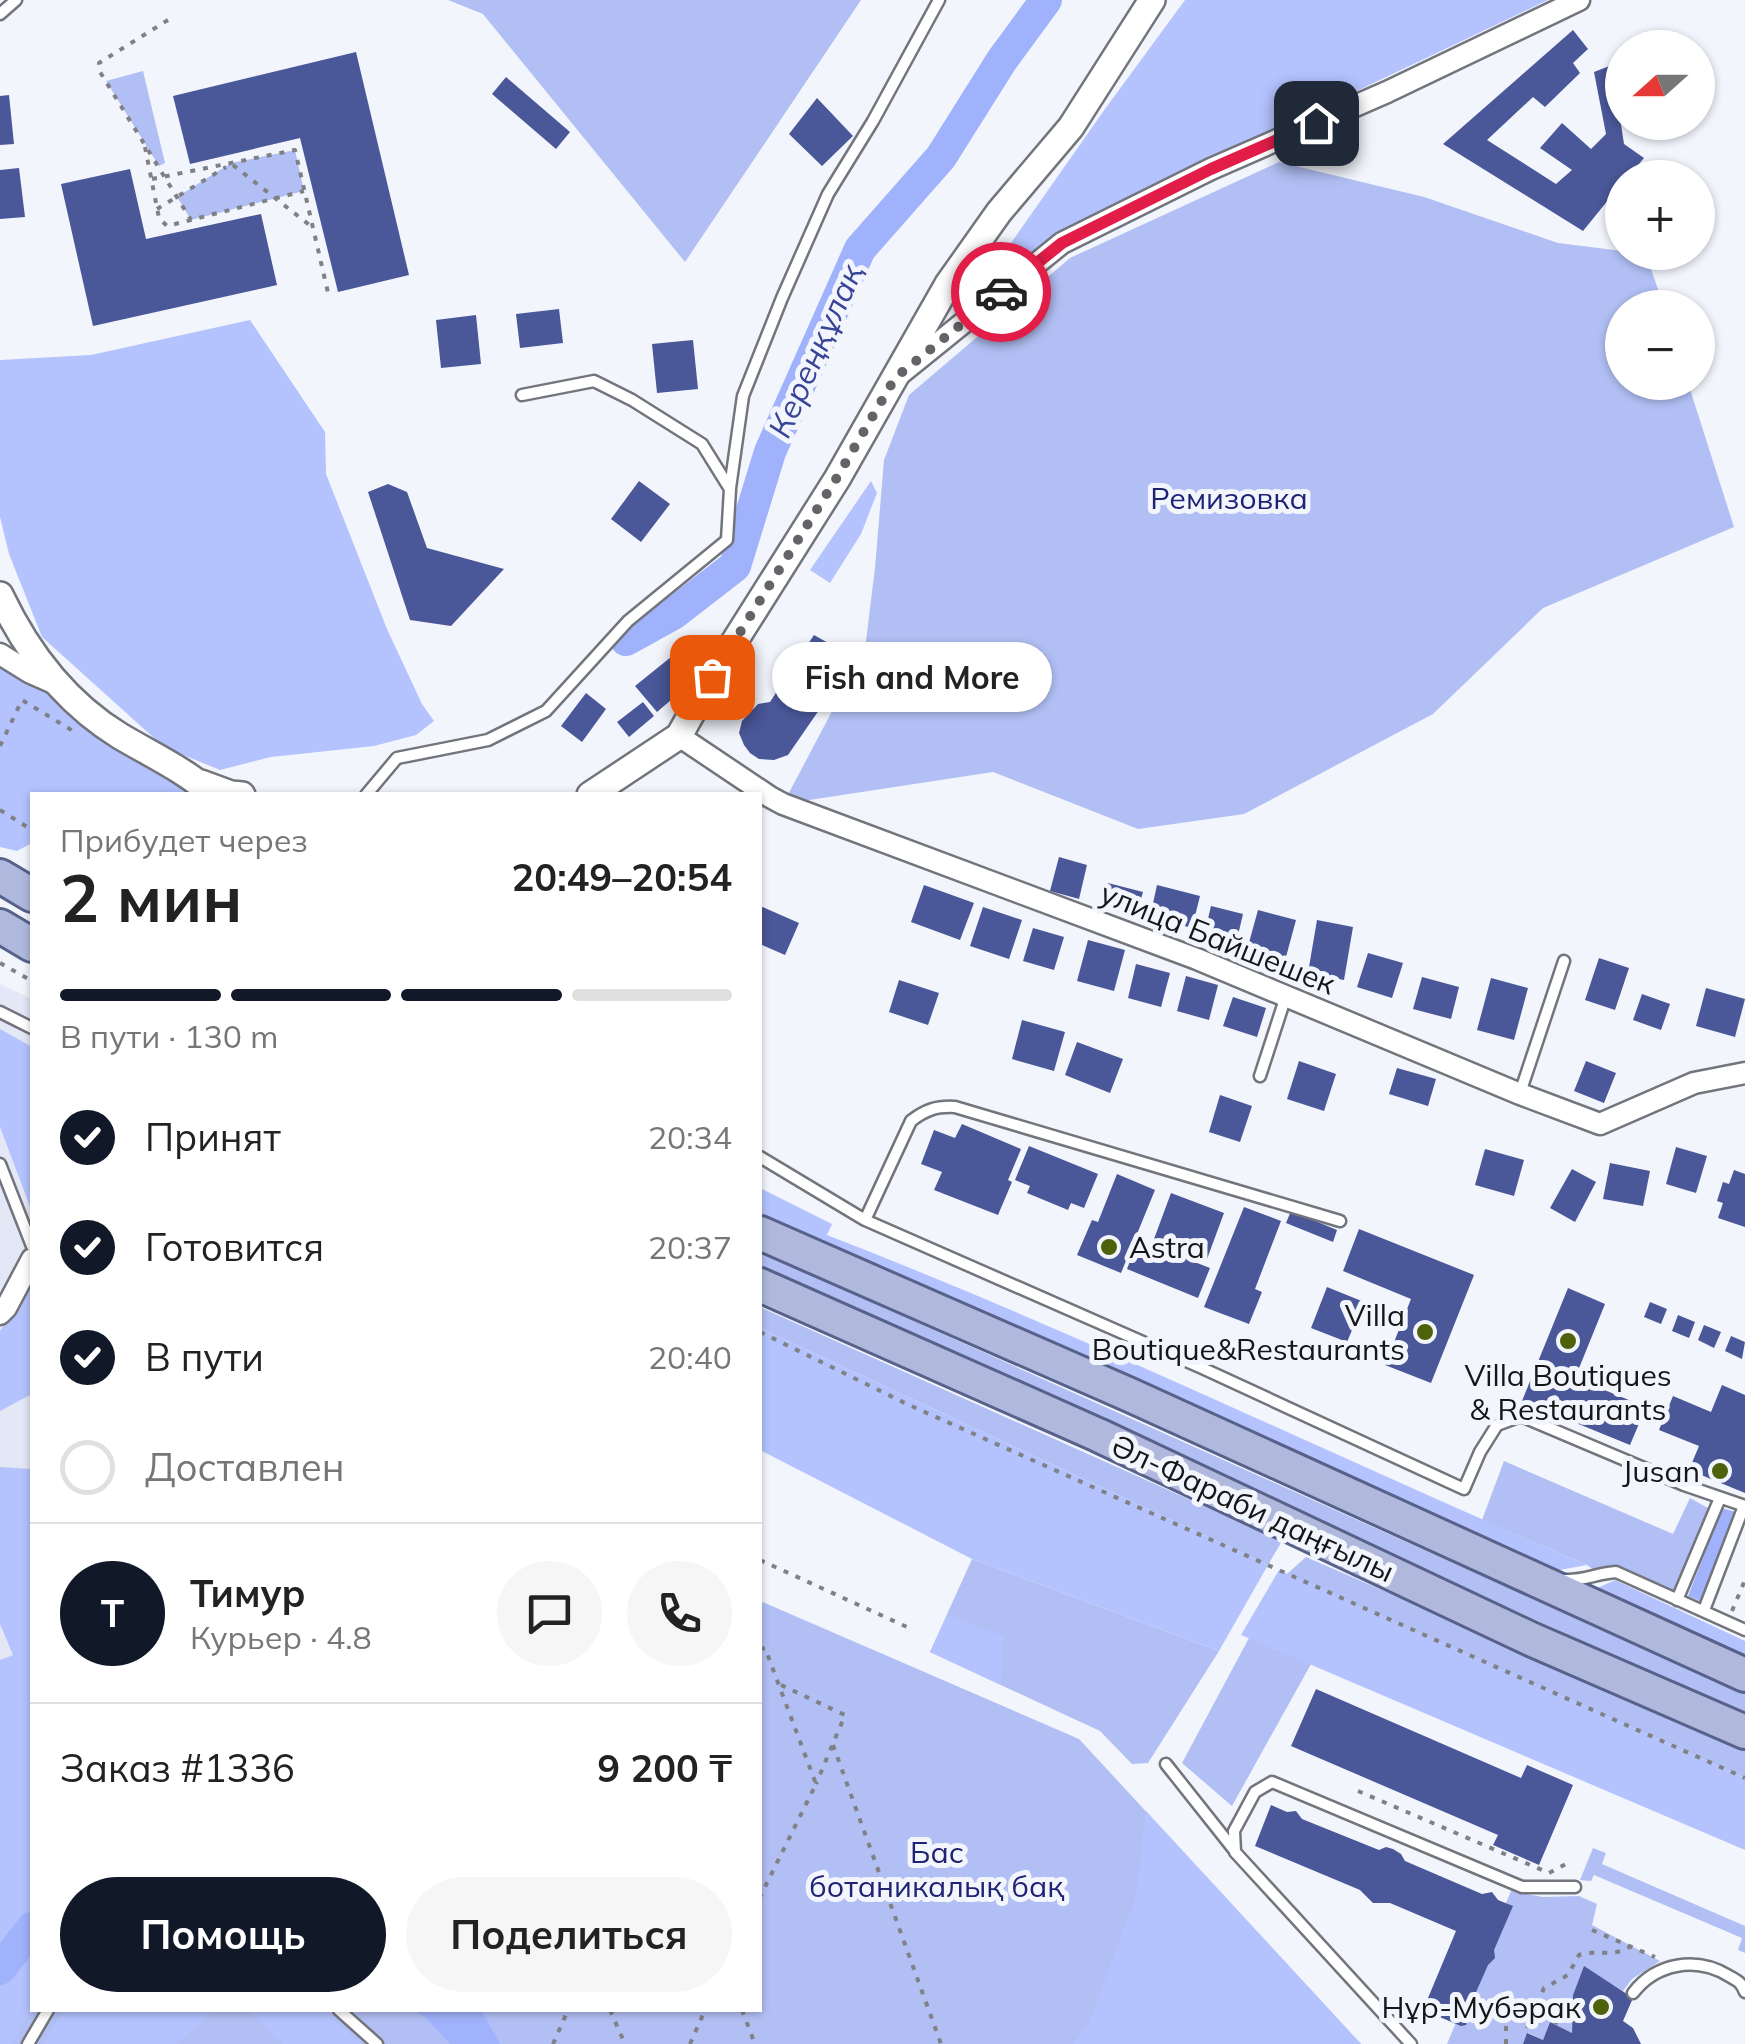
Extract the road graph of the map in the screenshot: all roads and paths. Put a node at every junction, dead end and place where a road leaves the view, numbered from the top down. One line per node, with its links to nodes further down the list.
1 (16, 0): 5 (lane)
2 (938, 0): 20 (lane)
3 (1152, 0): 18 (street)
4 (1580, 0): 18 (street)
5 (0, 14)
6 (168, 20): 7 (path)
7 (144, 142): 9 (path); 10 (path)
8 (231, 163): 9 (path); 11 (path); 12 (path); 13 (path)
9 (165, 176): 10 (path); 12 (path)
10 (152, 180): 14 (path)
11 (304, 192): 13 (path); 16 (path)
12 (178, 196): 14 (path); 15 (path)
13 (276, 198): 15 (path); 16 (path)
14 (158, 209): 15 (path)
15 (192, 220)
16 (313, 228): 17 (path)
17 (328, 297)
18 (895, 378): 24 (street)
19 (522, 395): 20 (lane)
20 (730, 489): 28 (lane)
21 (0, 595): 23 (street)
22 (0, 654): 23 (street)
23 (57, 685): 27 (street)
24 (679, 736): 29 (street); 30 (street, улица Байшешек)
25 (92, 741): 26 (path)
26 (0, 746)
27 (205, 788)
28 (369, 792)
29 (595, 792)
30 (761, 792)
31 (762, 793): 42 (street, улица Байшешек)
32 (0, 810): 33 (path)
33 (30, 829)
34 (0, 875): 35 (street); 36 (main road)
35 (30, 886)
36 (30, 894)
37 (0, 926): 38 (main road)
38 (30, 945)
39 (1564, 961): 47 (lane)
40 (0, 963): 41 (path)
41 (30, 980)
42 (1286, 996): 46 (lane); 47 (street, улица Байшешек)
43 (0, 1012): 44 (lane)
44 (30, 1027)
45 (1745, 1074): 47 (street, улица Байшешек)
46 (1260, 1076)
47 (1520, 1094)
48 (762, 1159): 50 (lane)
49 (0, 1164): 53 (lane)
50 (866, 1220): 51 (lane); 58 (lane)
51 (1340, 1221)
52 (762, 1234): 61 (main road, Әл-Фараби даңғылы)
53 (30, 1241)
54 (30, 1262): 56 (street)
55 (762, 1287): 71 (main road, Әл-Фараби даңғылы)
56 (0, 1314)
57 (762, 1333): 74 (path)
58 (1720, 1498): 59 (lane); 63 (lane)
59 (1745, 1506): 64 (lane)
60 (762, 1561): 66 (path)
61 (1538, 1580): 63 (lane); 69 (main road, Әл-Фараби даңғылы)
62 (1745, 1580): 65 (path)
63 (1678, 1600): 64 (lane)
64 (1704, 1610): 67 (lane)
65 (1731, 1614)
66 (907, 1627)
67 (1745, 1630)
68 (762, 1649): 70 (path)
69 (1745, 1675)
70 (778, 1684): 72 (path); 75 (path)
71 (1745, 1732)
72 (833, 1744): 75 (path); 101 (path)
73 (1166, 1764): 77 (lane)
74 (1745, 1778)
75 (816, 1784): 80 (path)
76 (1358, 1790): 78 (path)
77 (1236, 1852): 79 (lane); 102 (lane)
78 (1566, 1864)
79 (1576, 1888)
80 (762, 1892)
81 (1592, 1930): 82 (path)
82 (1631, 1946): 83 (path); 92 (path)
83 (1656, 1957)
84 (1744, 1985): 85 (lane)
85 (1633, 1993)
86 (47, 2012): 95 (lane)
87 (341, 2012): 96 (lane)
88 (567, 2012): 97 (path)
89 (611, 2012): 98 (path)
90 (705, 2012): 99 (path)
91 (743, 2012): 100 (path)
92 (1533, 2014): 93 (path); 94 (path); 103 (path)
93 (1558, 2023)
94 (1527, 2028)
95 (28, 2044)
96 (378, 2044)
97 (552, 2044)
98 (624, 2044)
99 (690, 2044)
100 (755, 2044)
101 (941, 2044)
102 (1411, 2044)
103 (1506, 2044)

